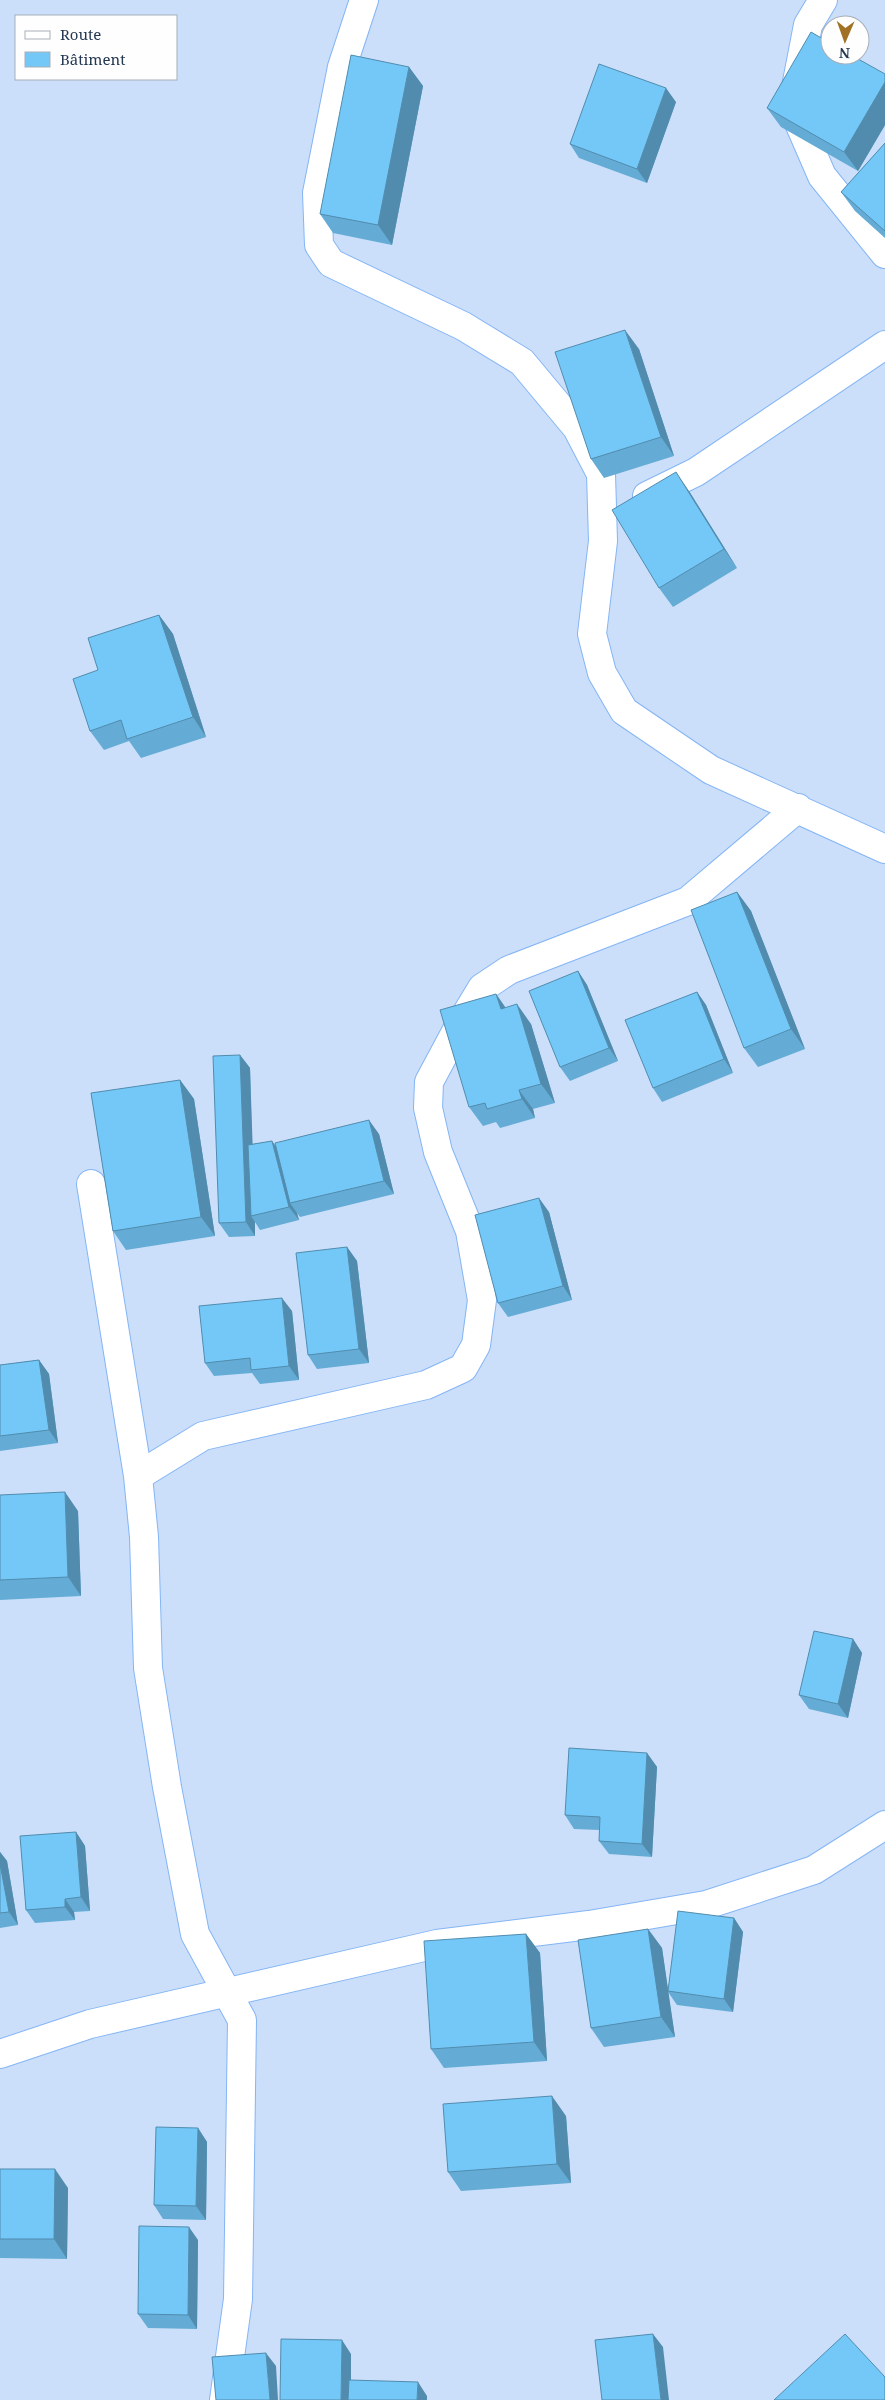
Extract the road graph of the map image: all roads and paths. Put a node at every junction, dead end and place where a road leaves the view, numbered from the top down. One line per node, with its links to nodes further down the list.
1 (364, 0): 5 (street)
2 (823, 0): 3 (street)
3 (885, 254)
4 (885, 345): 5 (street)
5 (602, 516): 6 (street)
6 (798, 808): 7 (street); 9 (street)
7 (885, 849)
8 (91, 1184): 9 (street)
9 (138, 1476): 11 (street)
10 (885, 1825): 11 (street)
11 (227, 1991): 12 (street); 13 (street)
12 (0, 2054)
13 (224, 2400)

